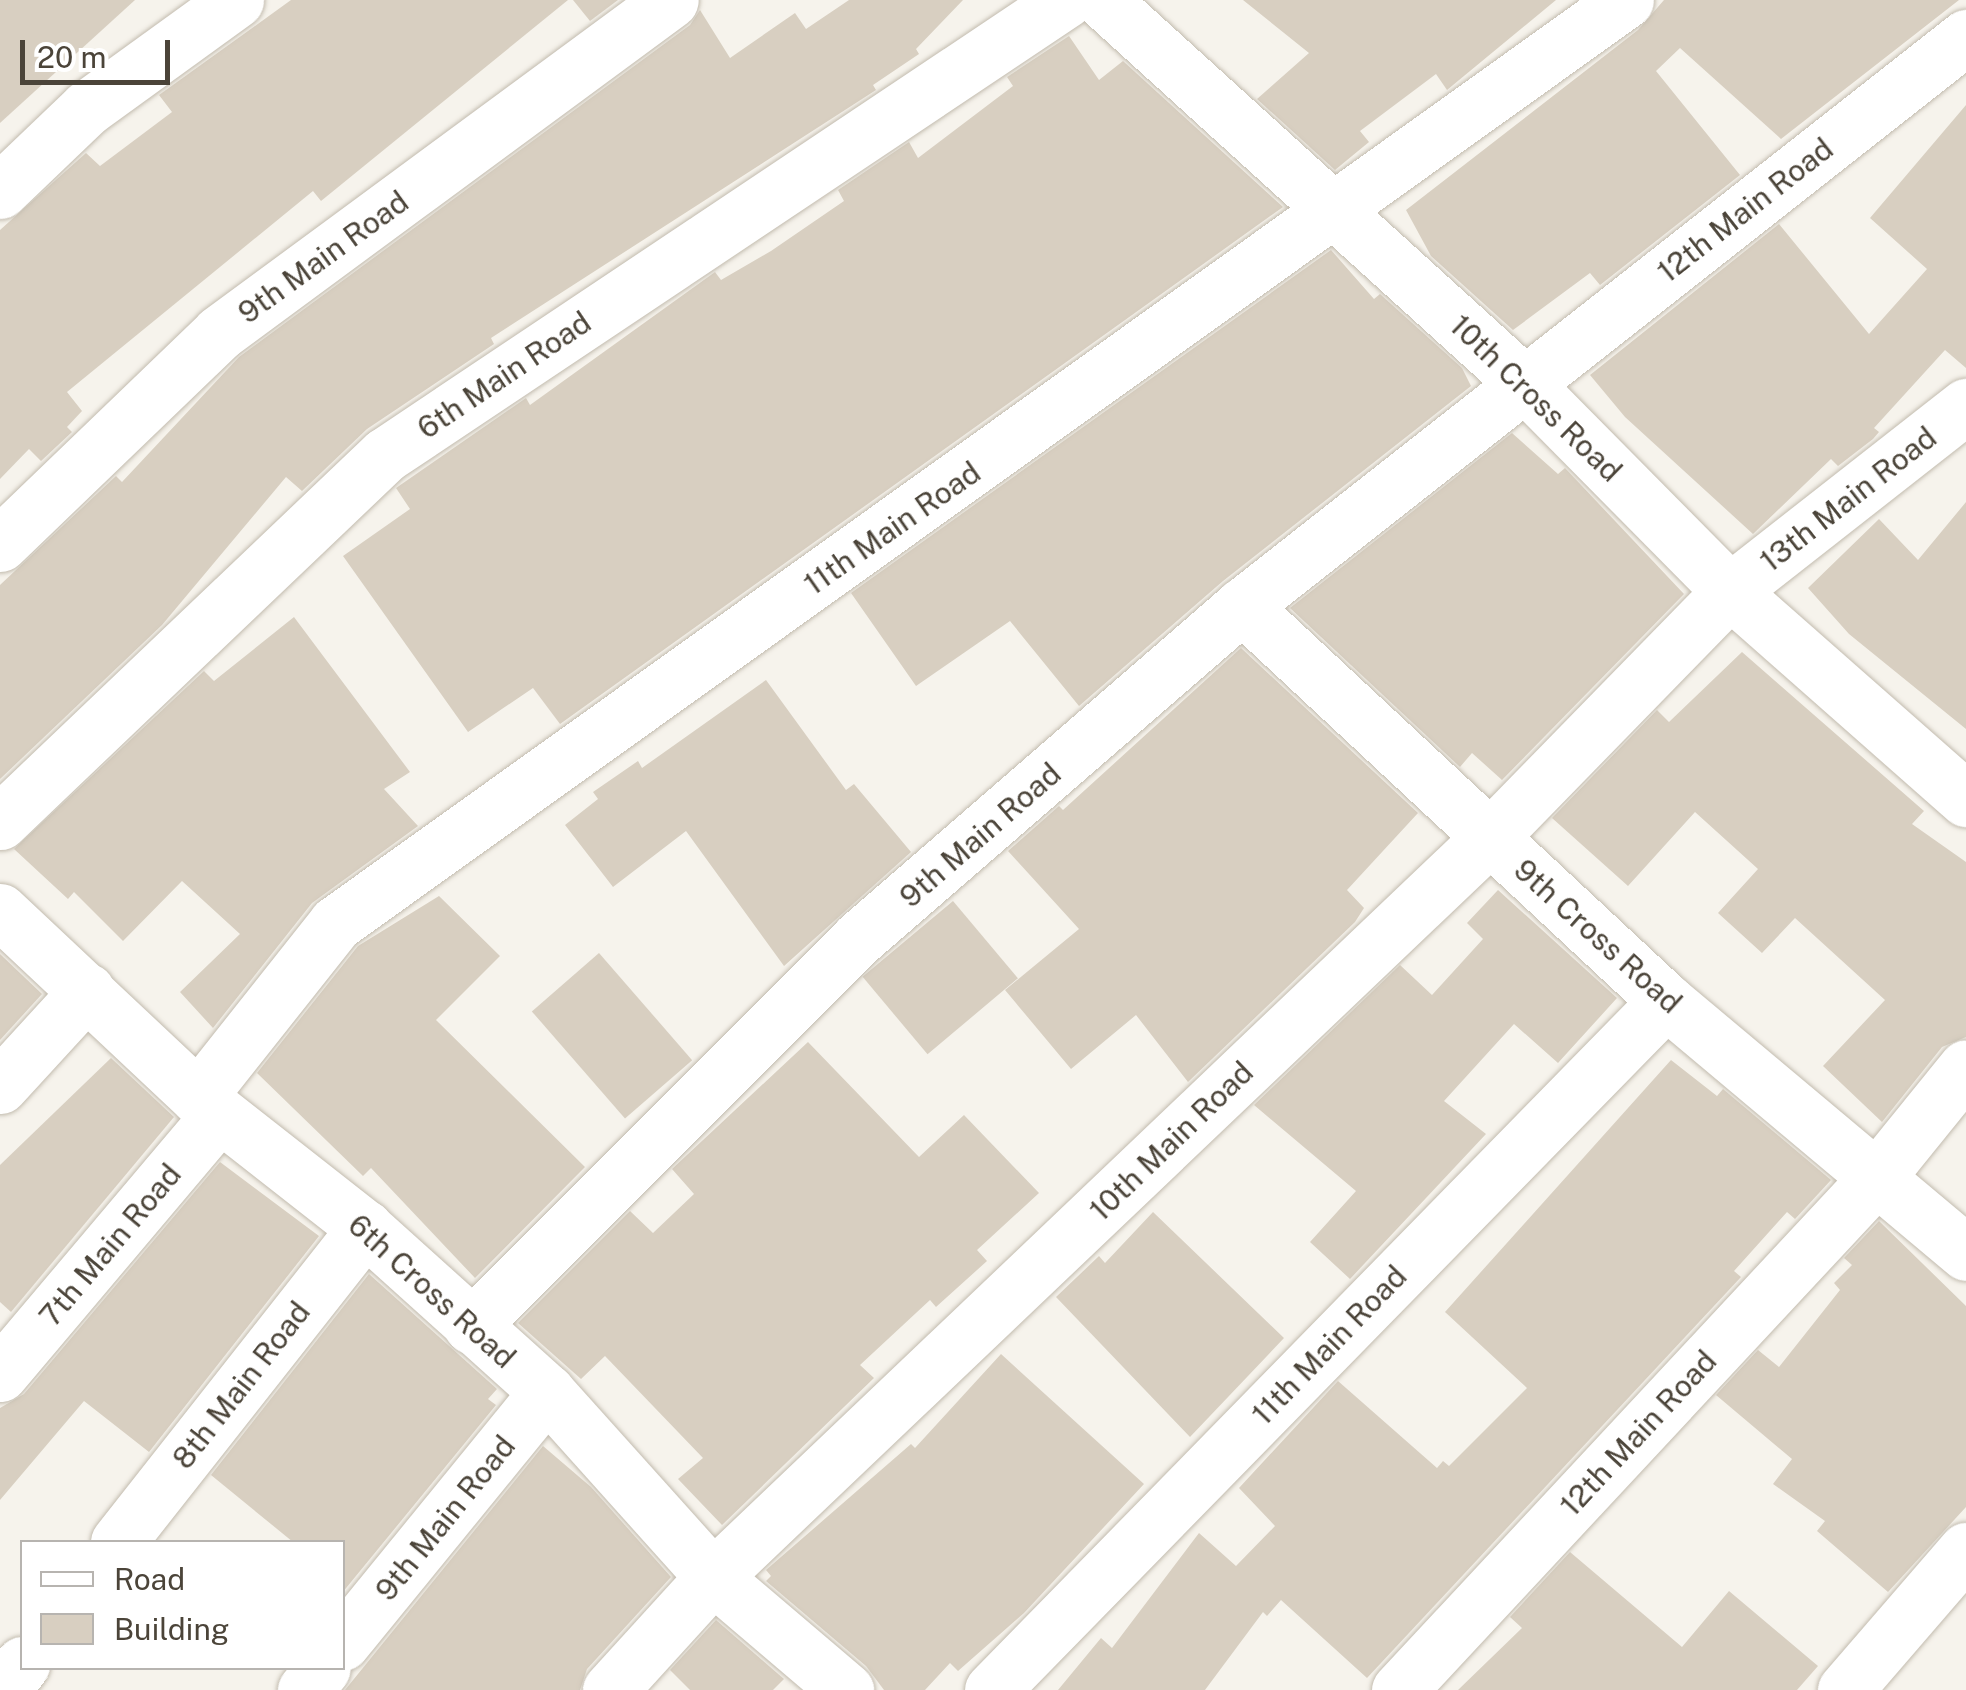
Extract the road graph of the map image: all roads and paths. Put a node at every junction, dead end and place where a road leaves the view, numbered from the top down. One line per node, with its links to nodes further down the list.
1 (236, 0): 7 (street)
2 (671, 0): 11 (street, 9th Main Road)
3 (1066, 0): 15 (street, 6th Main Road)
4 (1102, 0): 8 (street, 10th Cross Road)
5 (1626, 0): 8 (street, 11th Main Road)
6 (1966, 36): 9 (street, 12th Main Road)
7 (0, 191)
8 (1338, 210): 9 (street, 10th Cross Road); 22 (street, 11th Main Road)
9 (1524, 383): 12 (street, 10th Cross Road); 13 (street, 9th Main Road)
10 (1959, 424): 12 (street, 13th Main Road)
11 (0, 544)
12 (1730, 591): 14 (street, 10th Cross Road); 16 (street, 10th Main Road)
13 (1242, 606): 16 (street, 9th Cross Road); 26 (street, 9th Main Road)
14 (1966, 799)
15 (0, 822)
16 (1490, 838): 19 (street, 9th Cross Road); 31 (street, 10th Main Road)
17 (0, 911): 18 (street, 6th Cross Road)
18 (86, 991): 21 (street); 22 (street, 6th Cross Road)
19 (1666, 1001): 23 (street, 9th Cross Road); 39 (street, 11th Main Road)
20 (1966, 1068): 23 (street, 12th Main Road)
21 (0, 1086)
22 (208, 1106): 24 (street, 6th Cross Road); 27 (street, 7th Main Road)
23 (1876, 1177): 25 (street, 9th Cross Road); 40 (street, 12th Main Road)
24 (365, 1228): 26 (street, 6th Cross Road); 29 (street, 8th Main Road)
25 (1966, 1252)
26 (471, 1326): 28 (street, 6th Cross Road)
27 (0, 1374)
28 (547, 1392): 31 (street, 6th Cross Road); 32 (street, 9th Main Road)
29 (120, 1540)
30 (1966, 1550): 41 (street)
31 (713, 1577): 37 (street, 10th Main Road); 38 (street, 6th Cross Road)
32 (345, 1639)
33 (20, 1667): 35 (street)
34 (321, 1670): 36 (street)
35 (2, 1690)
36 (304, 1690)
37 (610, 1690)
38 (846, 1690)
39 (992, 1690)
40 (1400, 1690)
41 (1845, 1690)

